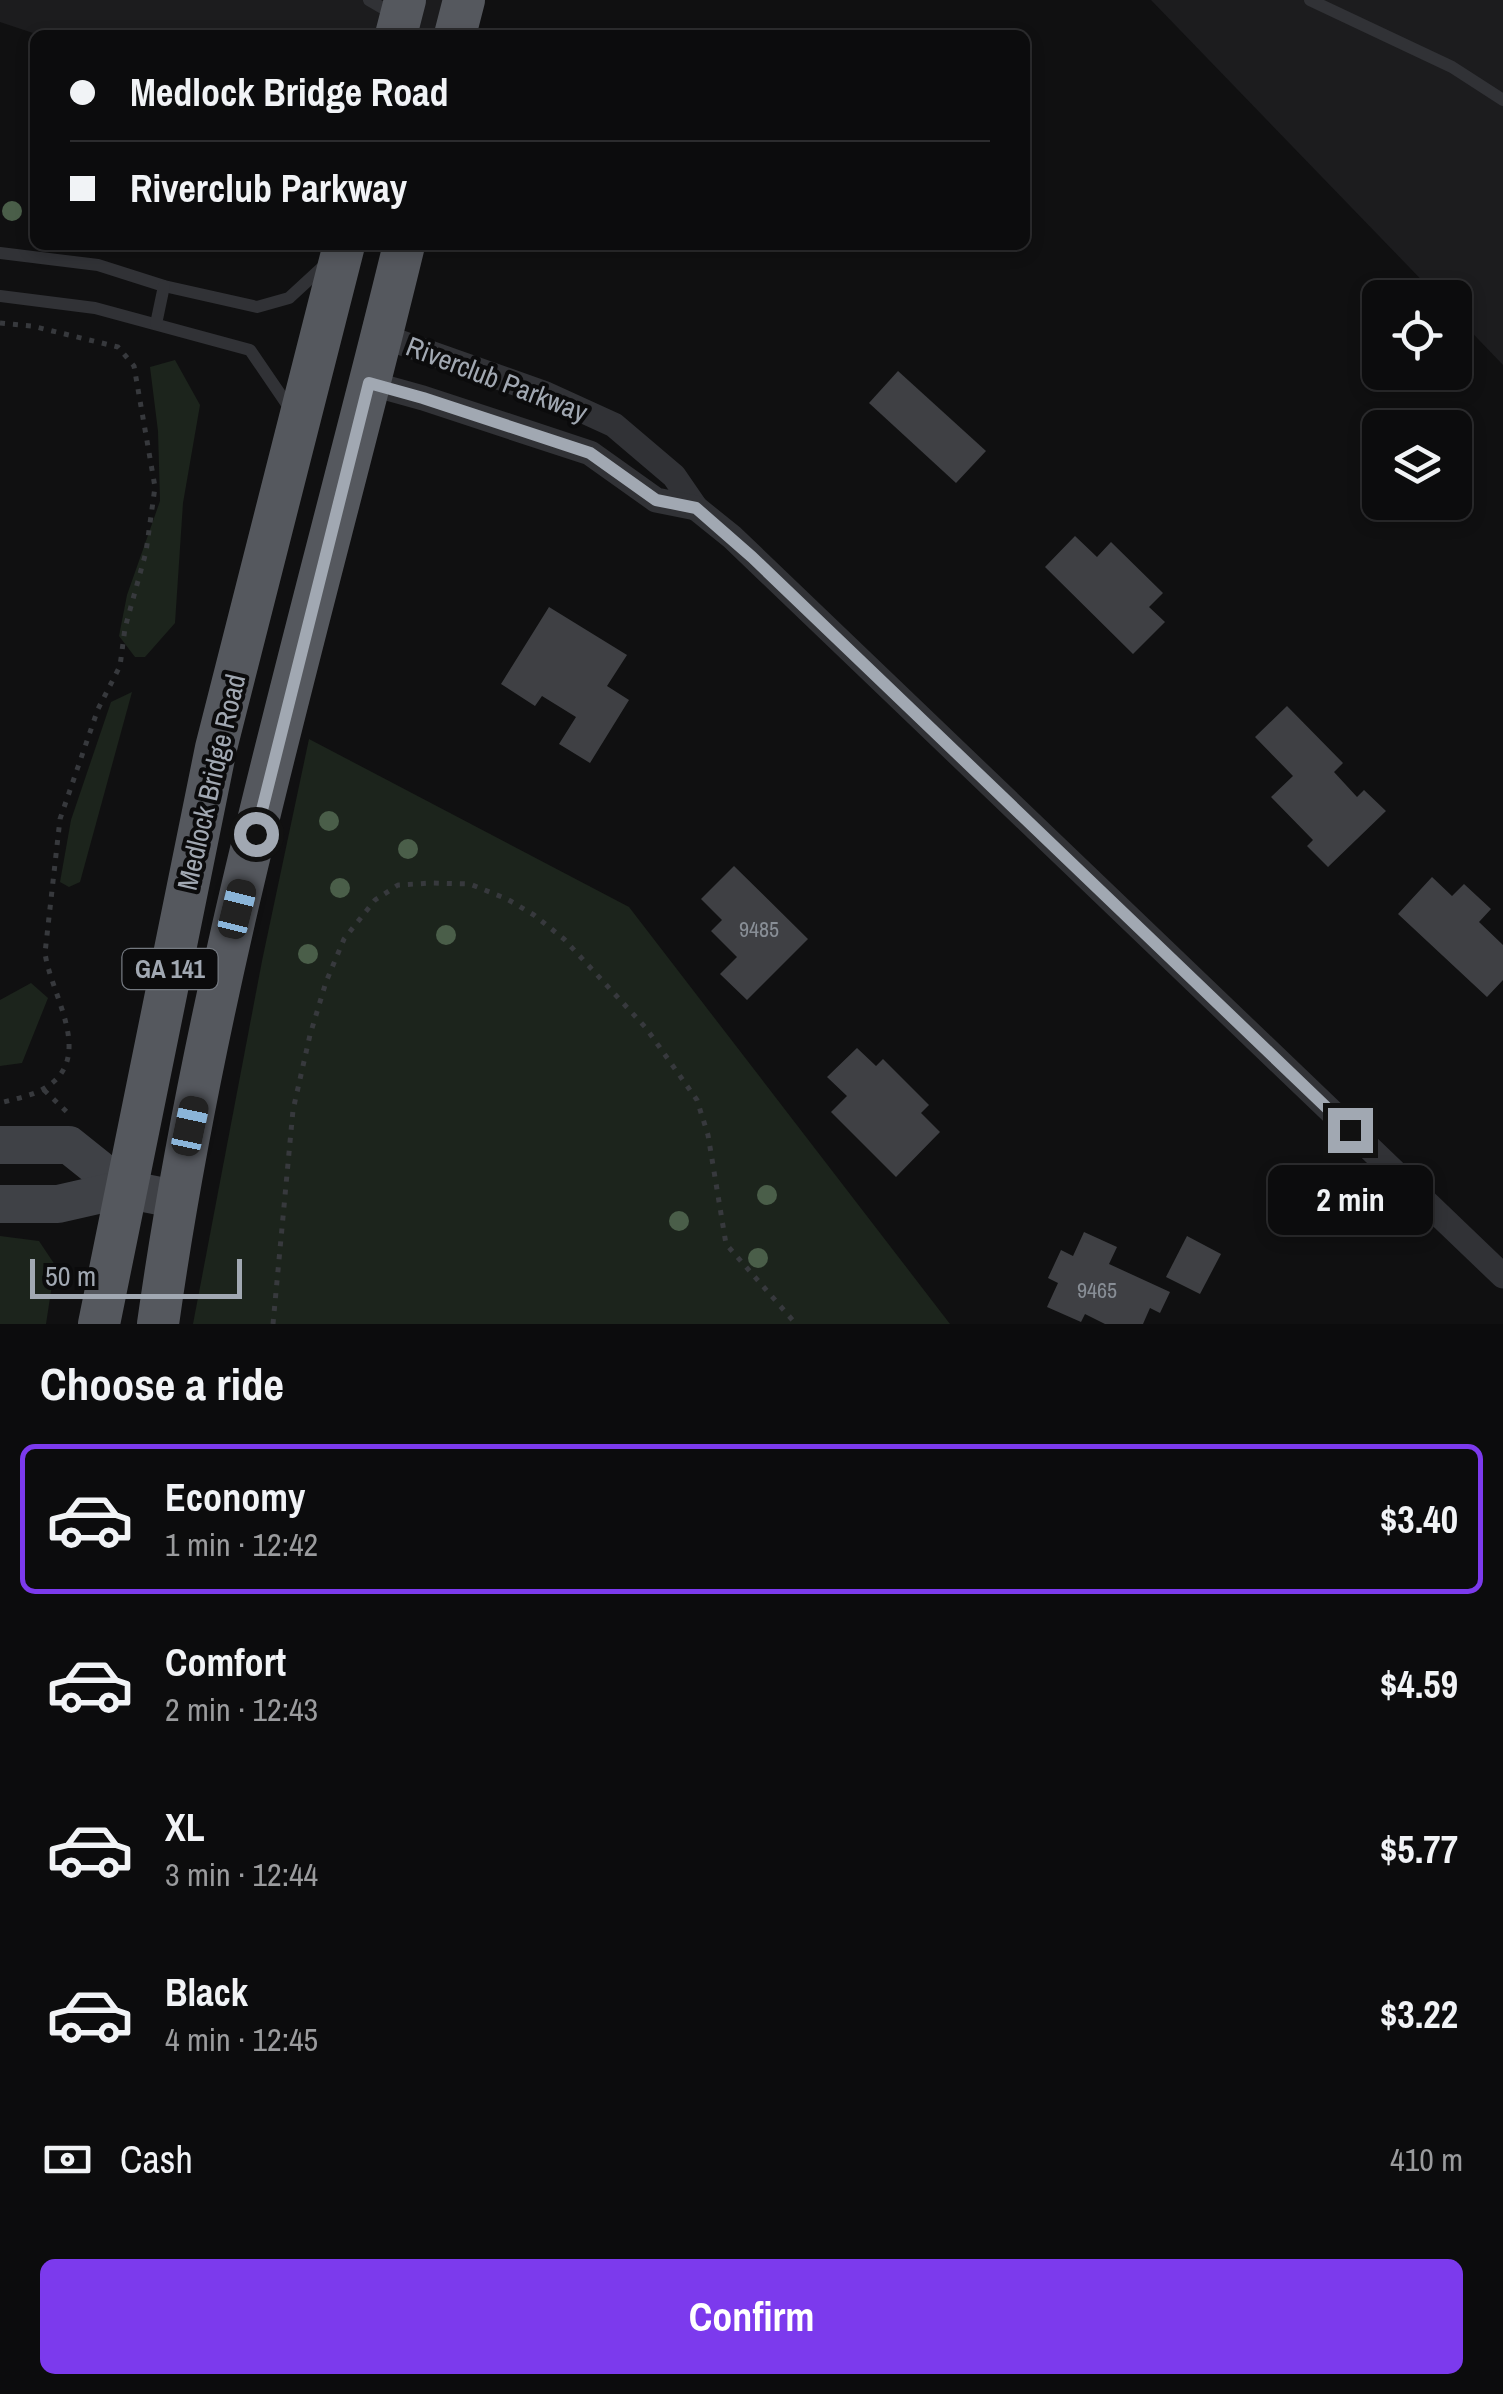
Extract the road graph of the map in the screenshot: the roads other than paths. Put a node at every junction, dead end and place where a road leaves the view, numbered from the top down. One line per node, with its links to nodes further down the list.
1 (464, 0): 3 (highway)
2 (1310, 0): 4 (lane)
3 (457, 30)
4 (1503, 100)
5 (341, 250): 9 (lane)
6 (343, 250): 14 (highway, Medlock Bridge Road / GA 141)
7 (403, 250): 12 (highway, Medlock Bridge Road / GA 141)
8 (0, 252): 9 (lane)
9 (164, 286): 11 (lane)
10 (0, 296): 11 (lane)
11 (156, 324): 14 (lane)
12 (382, 336): 13 (highway, Medlock Bridge Road / GA 141); 15 (street, Riverclub Parkway)
13 (369, 383): 15 (street, Riverclub Parkway); 18 (highway, Medlock Bridge Road / GA 141)
14 (299, 422): 17 (highway, Medlock Bridge Road / GA 141)
15 (696, 508): 20 (street, Riverclub Parkway)
16 (0, 1145): 17 (main road)
17 (124, 1189): 18 (main road); 19 (main road); 21 (highway, Medlock Bridge Road / GA 141)
18 (175, 1199): 22 (highway, Medlock Bridge Road / GA 141)
19 (0, 1204)
20 (1503, 1276)
21 (99, 1324)
22 (158, 1324)

